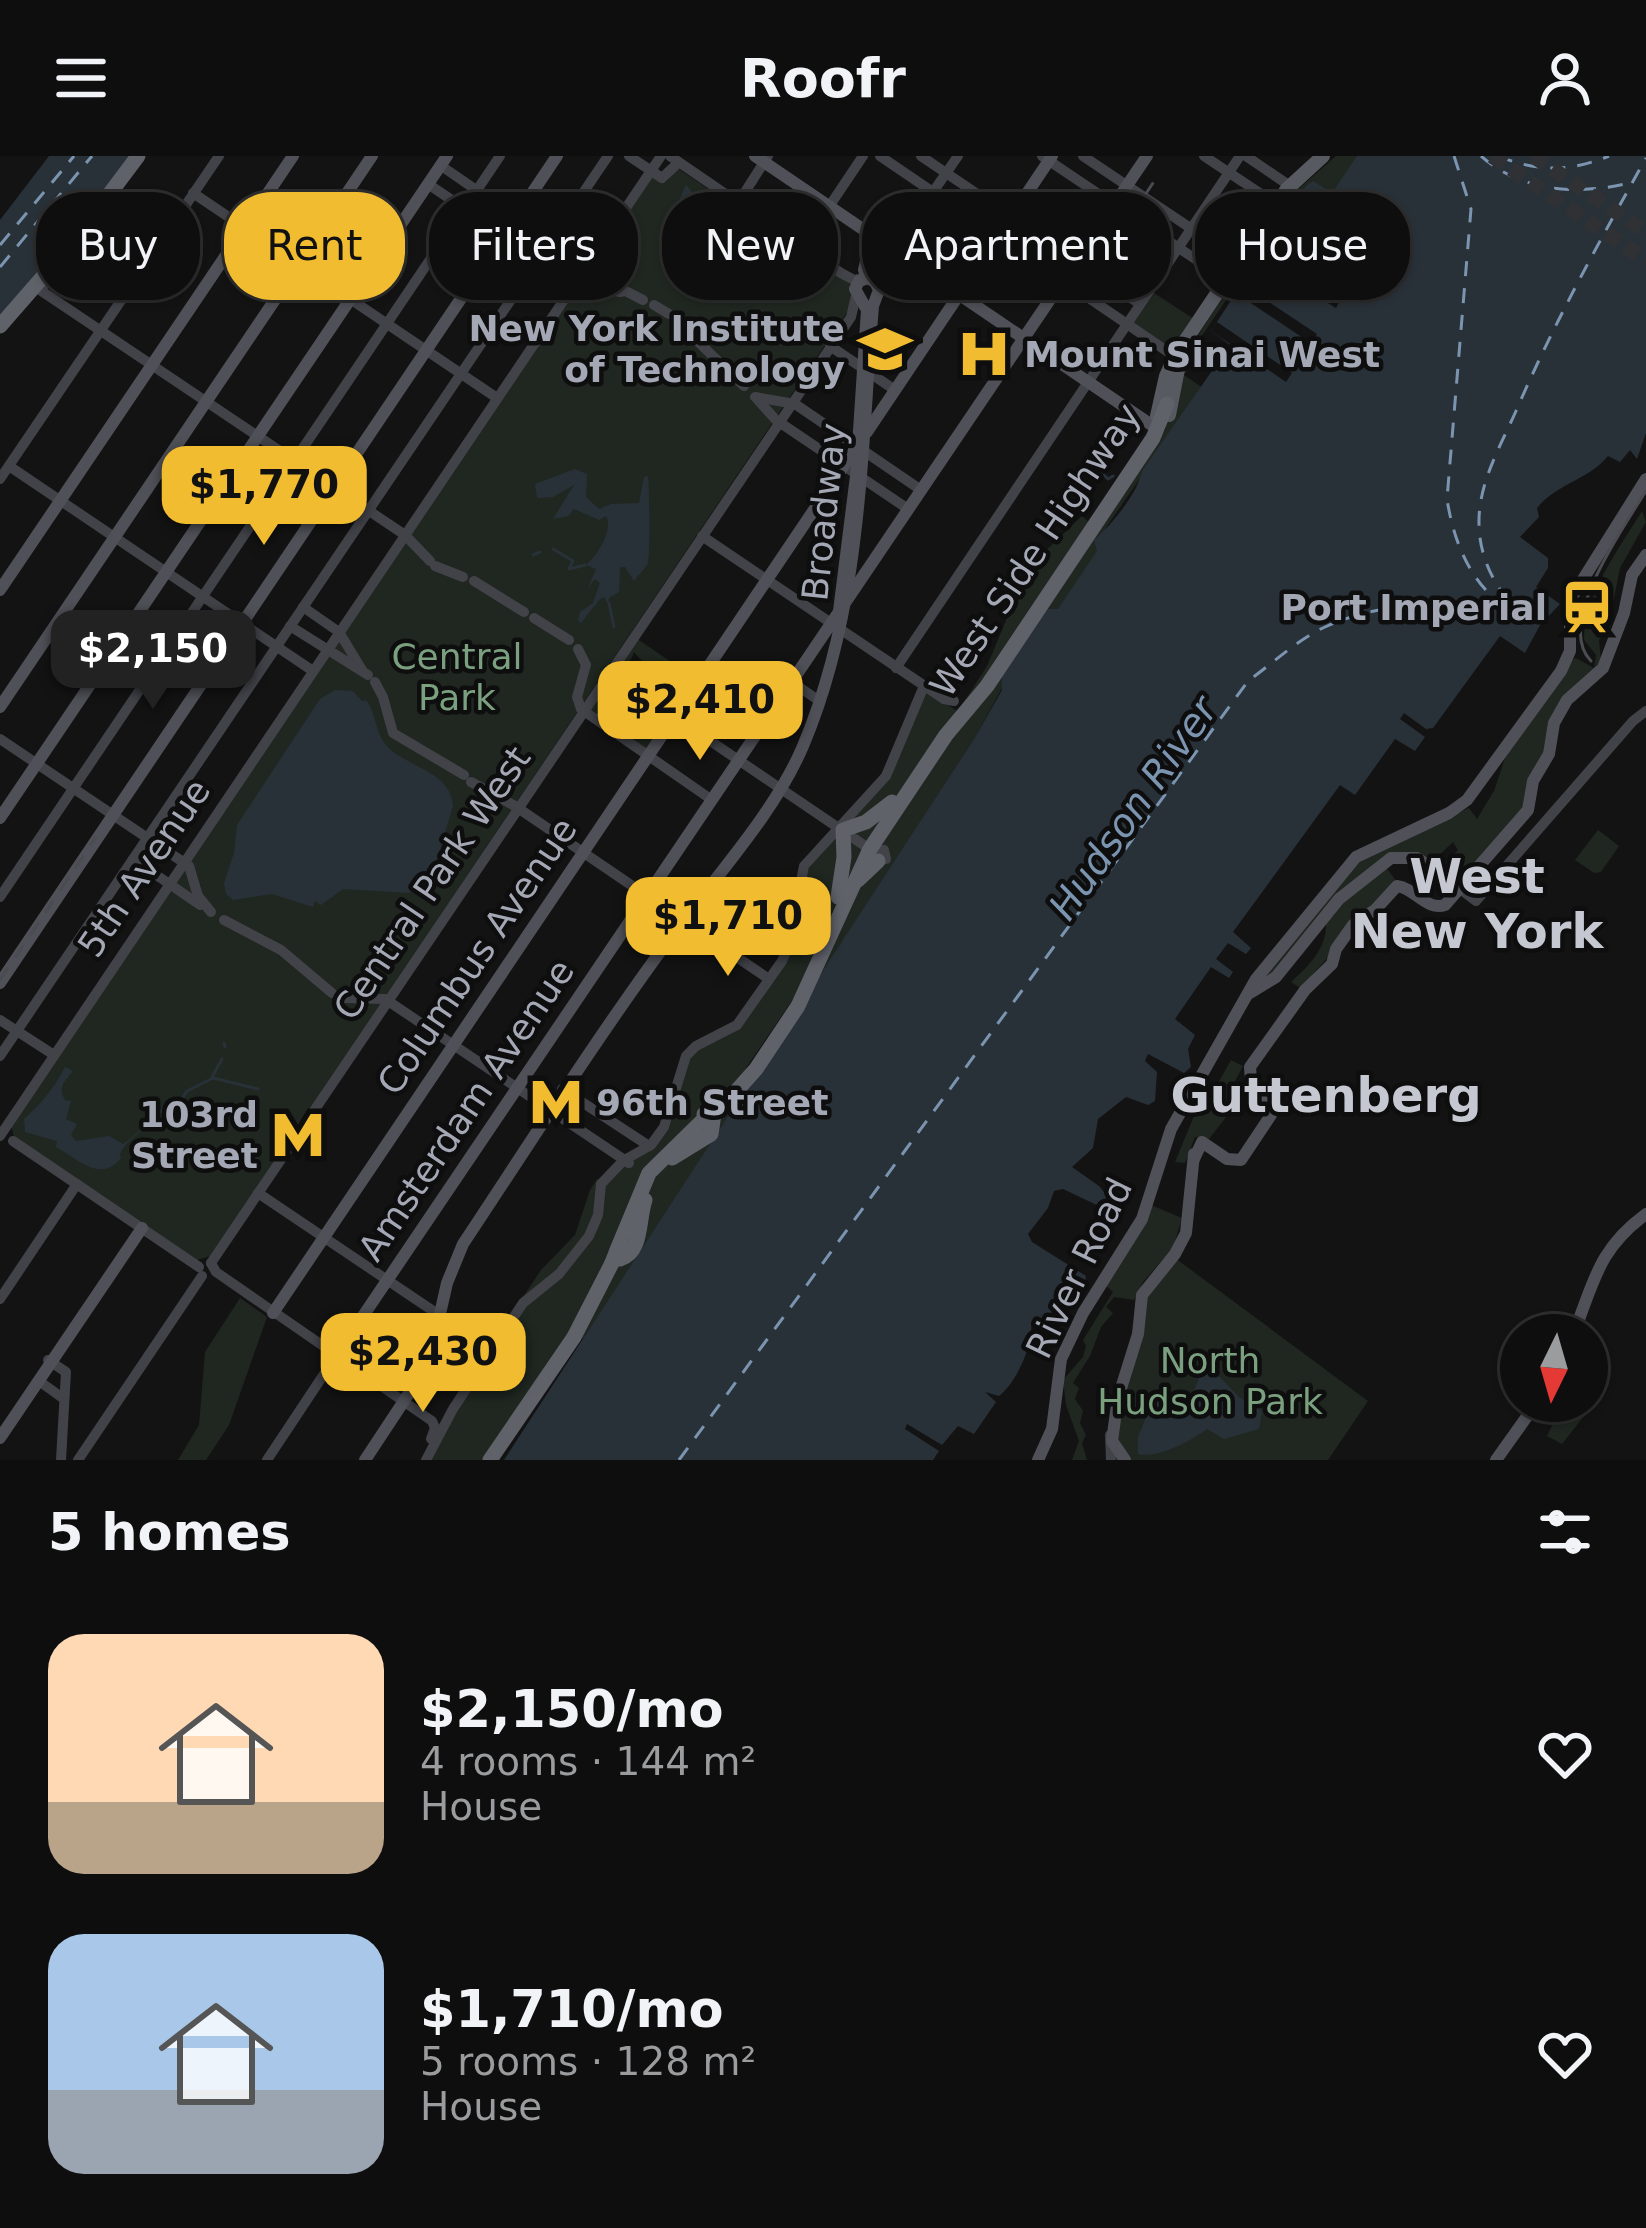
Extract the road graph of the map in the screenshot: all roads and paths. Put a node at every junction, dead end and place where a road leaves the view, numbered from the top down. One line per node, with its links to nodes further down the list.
1 (140, 156): 30 (highway); 83 (highway)
2 (218, 156): 31 (main road)
3 (293, 156): 32 (main road)
4 (372, 156): 33 (main road)
5 (500, 156): 29 (main road)
6 (554, 156): 36 (main road)
7 (608, 156): 37 (main road)
8 (628, 156): 25 (main road)
9 (863, 156): 49 (main road)
10 (880, 156): 41 (main road)
11 (921, 156): 24 (main road)
12 (958, 156): 24 (main road)
13 (1083, 156): 27 (main road)
14 (1147, 156): 27 (main road, Amsterdam Avenue)
15 (1204, 156): 23 (main road)
16 (1243, 156): 23 (main road); 28 (main road)
17 (1323, 156): 28 (highway)
18 (1333, 156): 48 (highway)
19 (670, 158): 25 (main road, 5th Avenue); 38 (main road)
20 (762, 158): 39 (main road); 40 (main road)
21 (1048, 158): 43 (main road); 44 (main road)
22 (444, 161): 26 (main road); 29 (main road)
23 (1229, 172): 46 (main road); 52 (main road)
24 (946, 173): 41 (main road); 42 (main road)
25 (656, 175): 50 (main road, 5th Avenue)
26 (428, 184): 34 (main road); 51 (main road)
27 (1126, 186): 45 (main road, Amsterdam Avenue); 52 (main road)
28 (1290, 186): 47 (highway)
29 (477, 190): 35 (main road)
30 (116, 192)
31 (195, 192)
32 (269, 192)
33 (348, 192)
34 (440, 192)
35 (480, 192)
36 (530, 192)
37 (583, 192)
38 (721, 192)
39 (743, 192)
40 (809, 192)
41 (933, 192)
42 (974, 192)
43 (1027, 192)
44 (1096, 192)
45 (1122, 192)
46 (1258, 192)
47 (1287, 192)
48 (1291, 192)
49 (838, 193)
50 (638, 199)
51 (405, 218)
52 (1191, 229): 53 (main road); 55 (main road)
53 (1195, 232)
54 (1171, 243): 55 (main road)
55 (1178, 248): 57 (main road); 80 (main road)
56 (224, 259): 88 (main road)
57 (1195, 260)
58 (429, 261): 82 (main road)
59 (838, 271): 60 (main road)
60 (842, 274): 61 (main road); 63 (main road)
61 (862, 279)
62 (36, 288): 83 (highway)
63 (862, 296): 86 (main road, Central Park West)
64 (638, 298): 93 (main road)
65 (55, 300): 84 (main road)
66 (121, 300): 84 (main road)
67 (275, 300): 97 (main road)
68 (349, 300): 101 (main road)
69 (351, 300): 82 (main road)
70 (457, 300): 87 (main road)
71 (511, 300): 91 (main road)
72 (564, 300): 95 (main road, 5th Avenue)
73 (864, 300): 90 (main road, Broadway)
74 (955, 300): 94 (main road)
75 (968, 300): 85 (main road)
76 (1050, 300): 85 (main road, Amsterdam Avenue)
77 (1093, 300): 81 (main road)
78 (1134, 300): 80 (main road)
79 (1216, 300): 89 (highway)
80 (1140, 304): 81 (main road)
81 (1128, 323): 89 (main road); 92 (main road)
82 (387, 324): 87 (main road); 104 (main road)
83 (3, 325)
84 (101, 330): 88 (main road); 105 (main road)
85 (1024, 338): 92 (main road); 111 (main road, Amsterdam Avenue)
86 (830, 346): 90 (main road); 96 (main road, Central Park West)
87 (424, 349): 91 (main road); 110 (main road)
88 (152, 364): 97 (main road); 112 (main road)
89 (1173, 364): 98 (highway); 99 (main road); 102 (highway)
90 (866, 370): 94 (main road); 103 (main road, Broadway)
91 (461, 374): 95 (main road); 114 (main road)
92 (1089, 382): 99 (main road); 131 (main road)
93 (744, 386)
94 (895, 390): 103 (main road)
95 (497, 398): 115 (main road, 5th Avenue)
96 (785, 400): 100 (main road, Central Park West); 100 (main road); 103 (main road)
97 (207, 401): 101 (main road); 117 (main road)
98 (1168, 410): 102 (highway, West Side Highway); 106 (highway)
99 (1138, 415): 102 (main road)
100 (779, 422): 107 (main road); 116 (main road, Central Park West)
101 (258, 436): 104 (main road); 119 (main road)
102 (1149, 439): 142 (highway, West Side Highway)
103 (860, 445): 107 (main road, Broadway); 111 (main road)
104 (295, 460): 110 (main road); 122 (main road)
105 (9, 466): 108 (main road); 112 (main road)
106 (1136, 470)
107 (854, 472): 113 (main road); 120 (main road, Columbus Avenue); 124 (main road, Broadway)
108 (0, 479)
109 (1646, 479): 168 (main road, River Road)
110 (332, 486): 114 (main road); 125 (main road)
111 (921, 490): 113 (main road, Amsterdam Avenue)
112 (60, 501): 117 (main road); 121 (main road)
113 (908, 509): 124 (main road, Amsterdam Avenue)
114 (369, 511): 115 (main road); 123 (main road)
115 (405, 535): 127 (main road, 5th Avenue); 139 (main road)
116 (702, 536): 120 (main road); 139 (main road, Central Park West)
117 (115, 538): 119 (main road); 138 (main road)
118 (1646, 555): 161 (main road)
119 (166, 572): 122 (main road); 146 (main road)
120 (766, 580): 124 (main road); 141 (main road, Columbus Avenue)
121 (0, 590)
122 (202, 597): 125 (main road); 149 (main road)
123 (303, 607): 126 (main road); 127 (main road)
124 (839, 616): 129 (main road, Amsterdam Avenue); 131 (main road); 147 (main road, Broadway)
125 (240, 622): 128 (main road); 152 (main road)
126 (290, 626): 128 (main road); 130 (main road)
127 (339, 632): 130 (main road, 5th Avenue); 133 (main road)
128 (276, 647): 132 (main road); 155 (main road)
129 (823, 648): 134 (main road, Amsterdam Avenue); 136 (main road, Broadway)
130 (327, 651): 132 (main road, 5th Avenue); 133 (main road)
131 (896, 668): 135 (main road)
132 (313, 671): 159 (main road, 5th Avenue)
133 (368, 676): 151 (main road)
134 (792, 682): 136 (main road); 145 (main road, Amsterdam Avenue)
135 (924, 686): 137 (main road); 154 (main road)
136 (814, 698): 147 (main road, Broadway)
137 (949, 700): 142 (highway)
138 (0, 707)
139 (584, 711): 144 (main road); 151 (main road, Central Park West)
140 (1646, 711): 161 (main road)
141 (674, 717): 144 (main road, Columbus Avenue); 145 (main road)
142 (948, 727): 148 (highway); 156 (highway)
143 (0, 739): 146 (main road)
144 (648, 756): 150 (main road); 157 (main road, Columbus Avenue)
145 (739, 760): 147 (main road); 150 (main road, Amsterdam Avenue)
146 (36, 764): 149 (main road); 153 (main road)
147 (777, 786): 154 (main road); 165 (main road, Broadway)
148 (907, 787): 154 (highway); 156 (highway)
149 (73, 789): 152 (main road); 162 (main road)
150 (712, 800): 163 (main road, Amsterdam Avenue)
151 (517, 809): 157 (main road); 174 (main road, Central Park West)
152 (110, 814): 155 (main road); 167 (main road); 171 (main road)
153 (0, 818)
154 (840, 829): 156 (main road); 166 (highway); 170 (main road)
155 (147, 838): 158 (main road); 159 (main road)
156 (871, 851): 166 (highway); 184 (highway)
157 (582, 853): 163 (main road); 178 (main road, Columbus Avenue)
158 (133, 859): 160 (main road); 177 (main road)
159 (184, 863): 160 (main road, 5th Avenue); 164 (main road)
160 (170, 884): 164 (main road); 179 (main road, 5th Avenue)
161 (1459, 888): 169 (main road); 212 (main road)
162 (0, 897)
163 (647, 897): 165 (main road); 181 (main road, Amsterdam Avenue)
164 (216, 915): 173 (main road)
165 (681, 920): 170 (main road); 182 (main road, Broadway)
166 (832, 923): 184 (highway)
167 (0, 970)
168 (1260, 973): 169 (main road); 172 (main road, River Road)
169 (1274, 979): 172 (main road)
170 (769, 980): 186 (main road)
171 (0, 983)
172 (1247, 994): 218 (main road, River Road)
173 (338, 996): 174 (main road); 176 (main road)
174 (388, 1001): 176 (main road, Central Park West); 178 (main road)
175 (0, 1019): 177 (main road)
176 (374, 1022): 190 (main road, Central Park West)
177 (17, 1030): 179 (main road); 180 (main road)
178 (453, 1045): 181 (main road); 194 (main road, Columbus Avenue)
179 (54, 1055): 185 (main road, 5th Avenue)
180 (0, 1056)
181 (518, 1089): 183 (main road); 196 (main road, Amsterdam Avenue)
182 (564, 1090): 183 (main road, Broadway); 186 (main road)
183 (550, 1111): 188 (main road); 199 (main road, Broadway)
184 (710, 1117): 187 (highway)
185 (5, 1136): 189 (main road)
186 (649, 1146): 187 (highway); 188 (main road)
187 (668, 1156): 188 (highway); 191 (highway)
188 (626, 1162): 191 (highway); 211 (main road)
189 (76, 1183): 193 (main road); 197 (main road)
190 (258, 1193): 194 (main road); 195 (main road, Central Park West)
191 (638, 1198): 217 (highway)
192 (1646, 1214): 200 (main road)
193 (140, 1227): 195 (main road); 204 (main road)
194 (323, 1237): 196 (main road); 198 (main road, Columbus Avenue)
195 (207, 1270): 198 (main road); 214 (main road, Central Park West)
196 (388, 1280): 199 (main road); 203 (main road, Amsterdam Avenue)
197 (0, 1295)
198 (273, 1313): 203 (main road)
199 (438, 1314): 201 (main road); 205 (main road, Broadway); 208 (main road, Broadway)
200 (1581, 1314)
201 (454, 1325)
202 (441, 1346): 205 (main road)
203 (336, 1356): 208 (main road); 215 (main road, Amsterdam Avenue)
204 (50, 1361): 206 (main road); 207 (main road); 210 (main road)
205 (430, 1362): 208 (main road, Broadway)
206 (39, 1382): 207 (main road); 210 (main road)
207 (64, 1399): 213 (main road)
208 (402, 1401): 211 (main road); 216 (main road, Broadway)
209 (1523, 1422): 219 (main road)
210 (0, 1435)
211 (429, 1457)
212 (1116, 1458)
213 (61, 1460)
214 (78, 1460)
215 (267, 1460)
216 (362, 1460)
217 (493, 1460)
218 (1039, 1460)
219 (1496, 1460)

